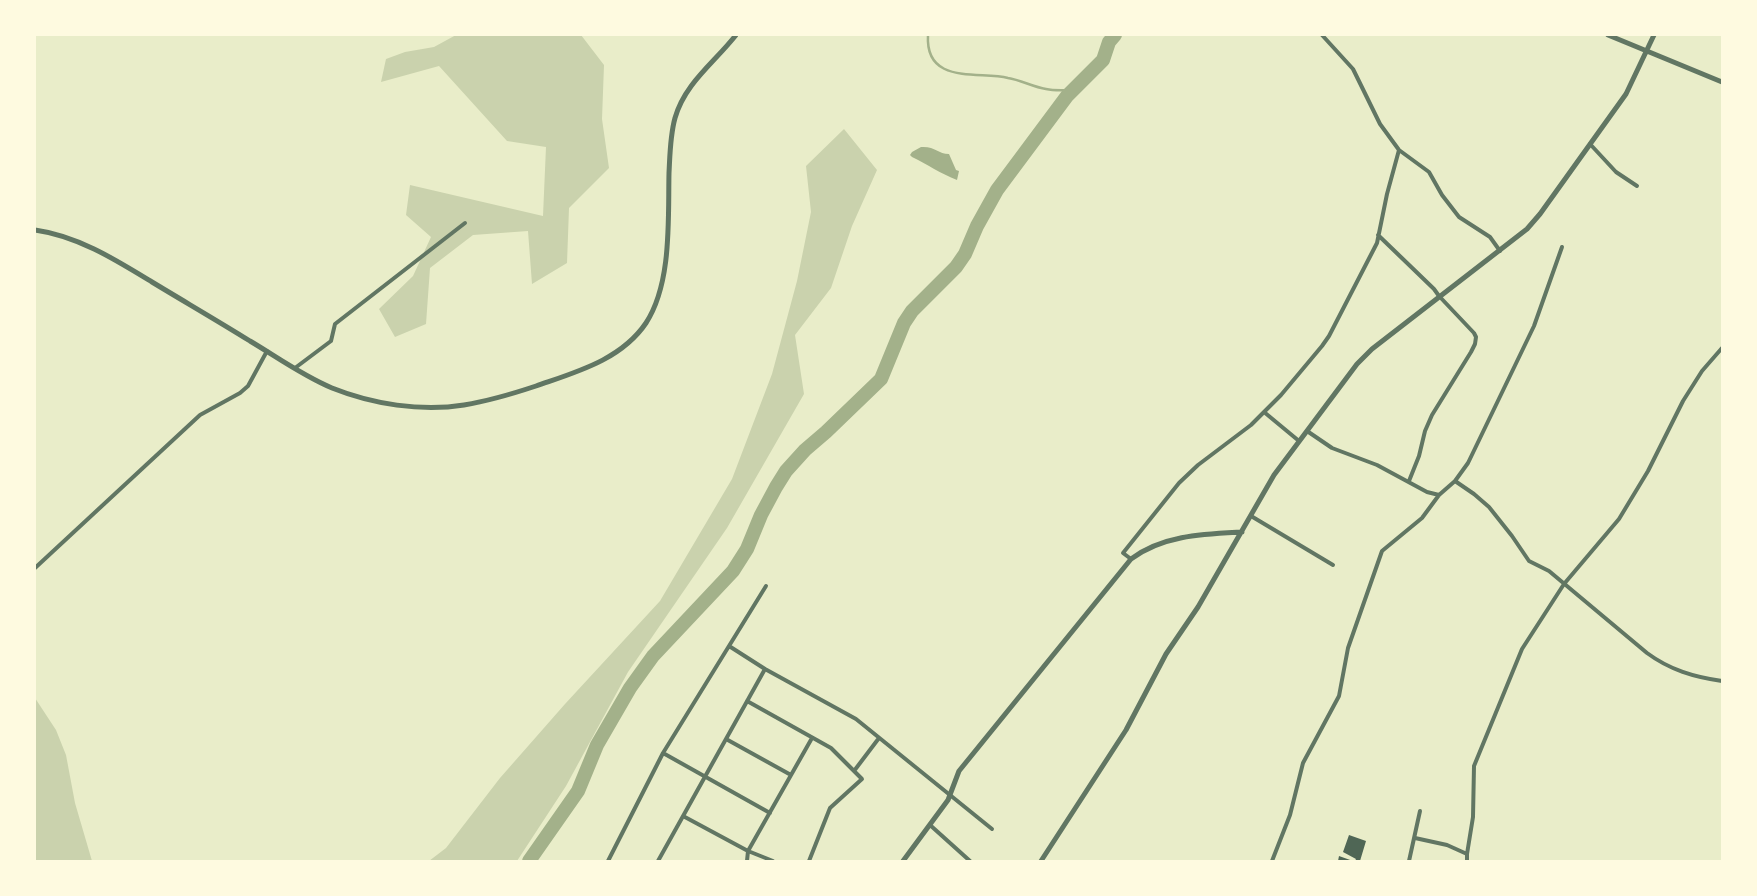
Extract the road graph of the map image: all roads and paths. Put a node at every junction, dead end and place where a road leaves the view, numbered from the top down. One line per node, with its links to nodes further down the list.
1 (736, 35): 18 (street)
2 (1322, 35): 8 (street)
3 (1608, 35): 5 (street)
4 (1654, 35): 5 (street)
5 (1648, 50): 6 (street); 7 (street)
6 (1722, 82)
7 (1590, 144): 9 (street); 14 (street)
8 (1399, 150): 12 (street); 14 (street)
9 (1638, 186)
10 (464, 224): 18 (street)
11 (35, 230): 17 (street)
12 (1378, 235): 15 (street); 19 (street)
13 (1562, 247): 23 (street)
14 (1500, 252): 15 (street)
15 (1439, 296): 20 (street); 22 (street)
16 (1722, 348): 30 (street)
17 (267, 351): 18 (street); 29 (street)
18 (295, 368)
19 (1264, 412): 21 (street); 27 (street)
20 (1307, 431): 21 (street); 22 (street)
21 (1299, 440): 25 (street)
22 (1409, 481): 24 (street)
23 (1454, 481): 24 (street); 30 (street)
24 (1439, 495): 60 (street)
25 (1251, 516): 26 (street); 28 (street)
26 (1242, 532): 27 (street); 59 (street)
27 (1131, 559): 43 (street)
28 (1333, 565)
29 (35, 568)
30 (1564, 584): 34 (street); 51 (street)
31 (766, 586): 32 (street)
32 (729, 646): 33 (street); 39 (street)
33 (765, 669): 35 (street); 37 (street)
34 (1722, 681)
35 (748, 701): 36 (street); 38 (street)
36 (812, 738): 40 (street); 41 (street)
37 (879, 738): 40 (street); 43 (street)
38 (726, 739): 41 (street); 42 (street)
39 (663, 753): 42 (street); 53 (street)
40 (854, 770): 56 (street)
41 (791, 775): 45 (street)
42 (705, 777): 45 (street); 46 (street)
43 (951, 795): 47 (street); 48 (street)
44 (1420, 810): 49 (street)
45 (770, 813): 50 (street)
46 (683, 816): 50 (street); 52 (street)
47 (930, 825): 57 (street); 58 (street)
48 (992, 829)
49 (1415, 838): 51 (street); 61 (street)
50 (748, 851): 54 (street); 55 (street)
51 (1467, 854): 62 (street)
52 (660, 860)
53 (608, 861)
54 (747, 861)
55 (773, 861)
56 (809, 861)
57 (904, 861)
58 (970, 861)
59 (1041, 861)
60 (1272, 861)
61 (1409, 861)
62 (1467, 861)

